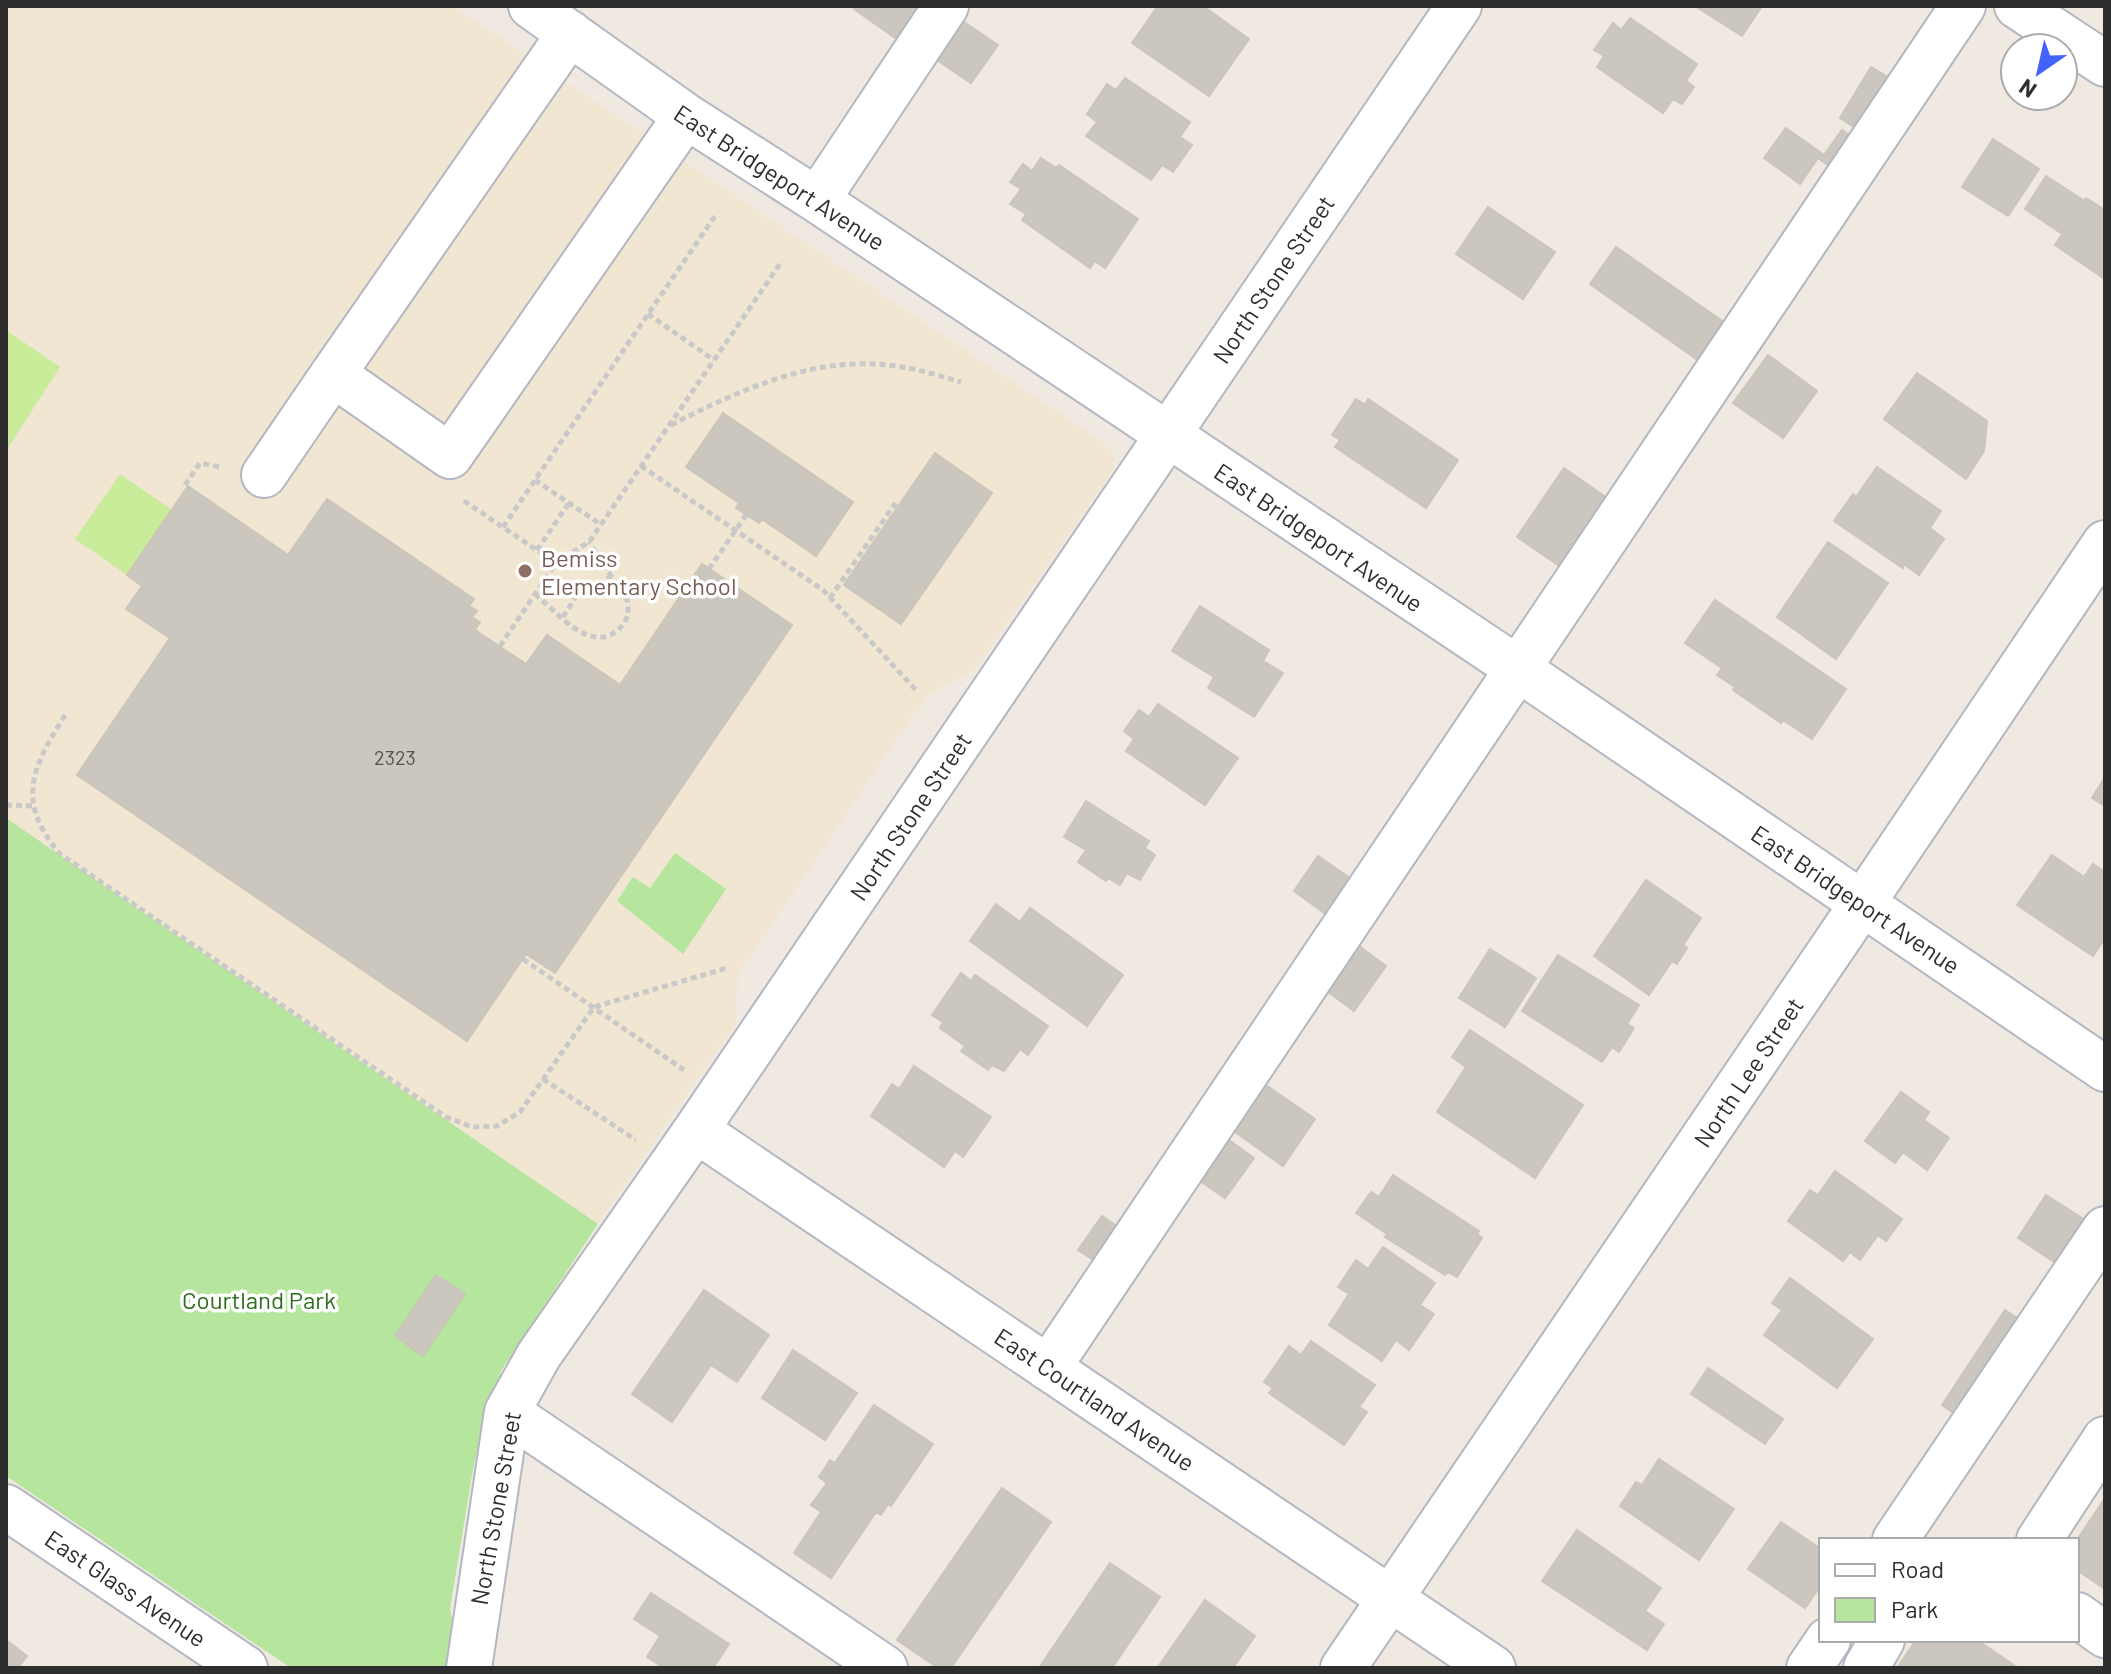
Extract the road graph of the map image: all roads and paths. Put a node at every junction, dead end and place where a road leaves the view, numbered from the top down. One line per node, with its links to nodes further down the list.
1 (531, 6): 6 (street, East Bridgeport Avenue)
2 (946, 6): 9 (street)
3 (1459, 6): 17 (street, North Stone Street)
4 (1963, 6): 36 (street)
5 (2017, 6): 7 (street)
6 (570, 33): 8 (street, East Bridgeport Avenue); 14 (street)
7 (2105, 64)
8 (686, 116): 9 (street, East Bridgeport Avenue); 14 (street)
9 (817, 200): 17 (street, East Bridgeport Avenue)
10 (715, 216): 12 (path)
11 (782, 261): 13 (path)
12 (648, 314): 13 (path); 20 (path)
13 (714, 360): 16 (path)
14 (333, 374): 19 (street)
15 (961, 382): 16 (path)
16 (668, 426): 18 (path)
17 (1167, 436): 36 (street, East Bridgeport Avenue); 48 (street, North Stone Street)
18 (641, 466): 24 (path); 26 (path)
19 (264, 475)
20 (535, 480): 21 (path); 25 (path)
21 (569, 503): 24 (path); 29 (path)
22 (898, 508): 33 (path)
23 (746, 515): 26 (path)
24 (600, 524): 27 (path)
25 (503, 527)
26 (736, 531): 30 (path); 33 (path)
27 (589, 542): 31 (path); 32 (path)
28 (2105, 543): 41 (street, North Lee Street)
29 (537, 550)
30 (709, 569)
31 (612, 576): 34 (path); 34 (path)
32 (535, 594): 34 (path); 35 (path)
33 (830, 598): 37 (path)
34 (563, 617)
35 (500, 646)
36 (1517, 668): 41 (street, East Bridgeport Avenue); 51 (street)
37 (916, 690)
38 (65, 715): 40 (path)
39 (6, 805): 40 (path)
40 (33, 806): 47 (path)
41 (1862, 904): 45 (street, East Bridgeport Avenue); 57 (street, North Lee Street)
42 (523, 959): 44 (path)
43 (727, 968): 44 (path)
44 (594, 1007): 46 (path); 47 (path)
45 (2105, 1069)
46 (688, 1073)
47 (543, 1079): 49 (path)
48 (696, 1130): 51 (street, East Courtland Avenue); 52 (street, North Stone Street)
49 (640, 1143)
50 (2105, 1229): 55 (street)
51 (1048, 1368): 57 (street, East Courtland Avenue)
52 (507, 1412): 63 (street, North Stone Street); 64 (street)
53 (2105, 1439): 56 (street)
54 (6, 1507): 62 (street, East Glass Avenue)
55 (1896, 1538)
56 (2040, 1538)
57 (1389, 1598): 65 (street, North Lee Street); 66 (street, East Courtland Avenue)
58 (2079, 1616): 59 (street)
59 (2105, 1635)
60 (1827, 1642): 67 (street)
61 (1881, 1642): 68 (street)
62 (245, 1668)
63 (469, 1668)
64 (885, 1668)
65 (1343, 1668)
66 (1493, 1668)
67 (1809, 1668)
68 (1866, 1668)

